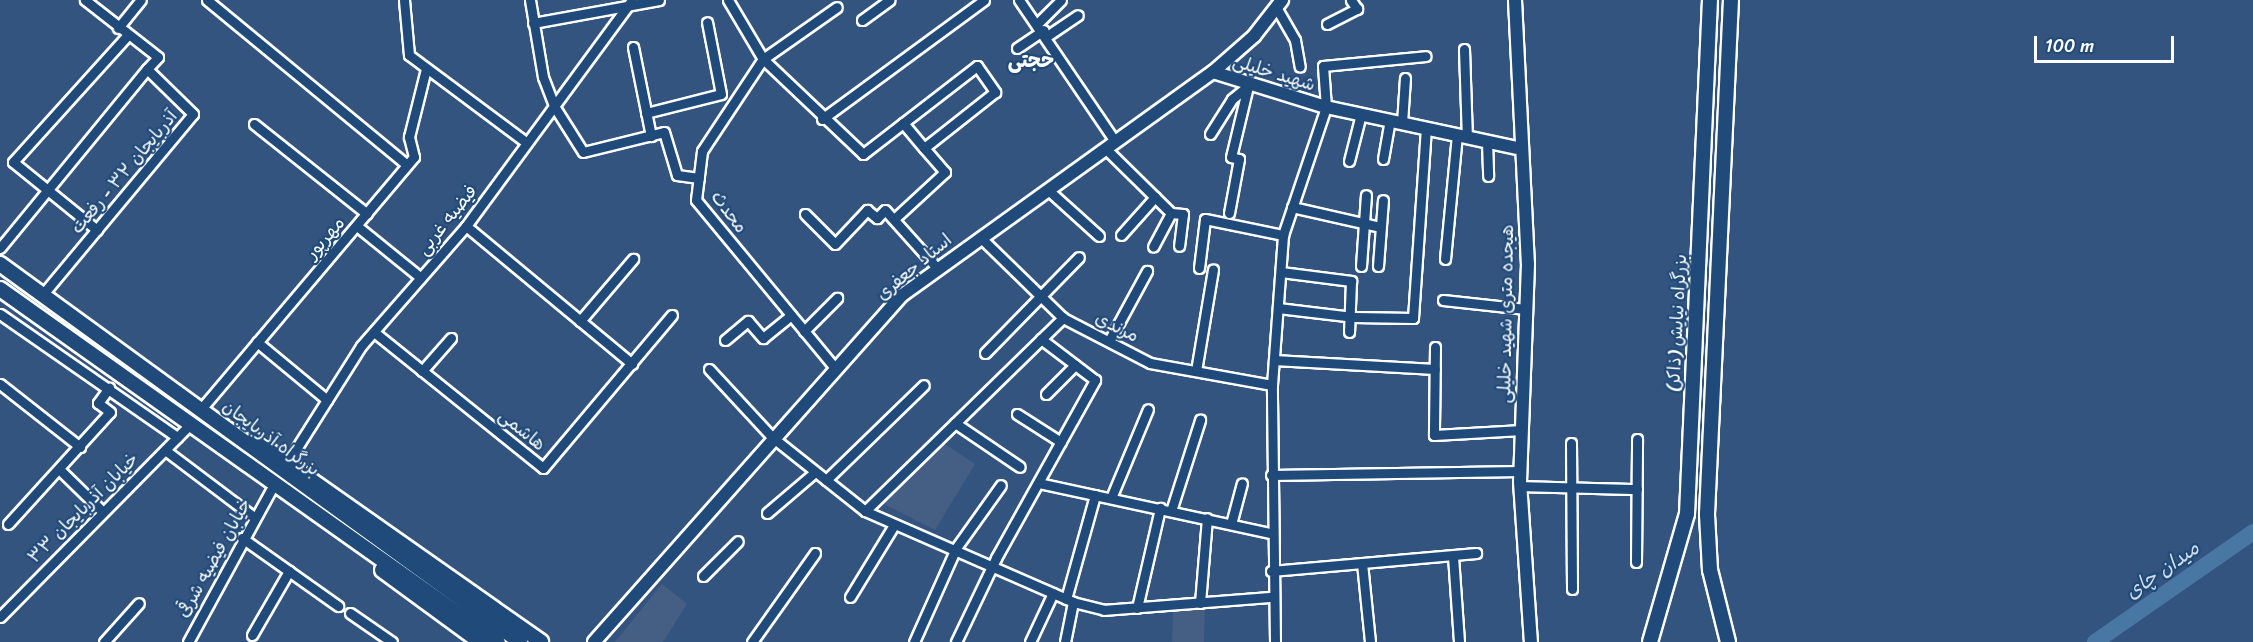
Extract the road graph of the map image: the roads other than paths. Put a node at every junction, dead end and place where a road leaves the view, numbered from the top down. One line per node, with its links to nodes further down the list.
1 (85, 0): 24 (street)
2 (141, 0): 24 (street)
3 (207, 0): 57 (street)
4 (404, 0): 34 (street)
5 (530, 0): 22 (street)
6 (659, 0): 16 (street)
7 (728, 0): 31 (street)
8 (890, 0): 20 (street)
9 (984, 0): 42 (street)
10 (1019, 0): 25 (street)
11 (1061, 0): 25 (street)
12 (1351, 0): 23 (street)
13 (1515, 0): 54 (main road, هیجده متری شهید خلیلی)
14 (1710, 0): 196 (highway, بزرگراه نیایش (ذاکر))
15 (1731, 0): 219 (highway)
16 (630, 3): 22 (street); 38 (street, فیضیه غربی)
17 (1279, 4): 32 (street); 35 (main road, استاد جعفری)
18 (837, 7): 31 (street)
19 (1078, 15): 25 (street)
20 (862, 20)
21 (707, 22): 40 (street)
22 (533, 23): 38 (street)
23 (1327, 24)
24 (118, 28): 26 (street)
25 (1043, 29): 28 (street); 52 (street)
26 (127, 36): 33 (street); 61 (street)
27 (633, 47): 40 (street)
28 (1017, 48)
29 (1464, 49): 49 (street)
30 (1426, 56): 39 (street)
31 (763, 59): 42 (street); 59 (street, محدث)
32 (1300, 68)
33 (147, 69): 61 (street); 75 (street, آذربایجان ۳۲ - رفعت)
34 (426, 69): 51 (street); 57 (street)
35 (1213, 72): 37 (main road, شهید خلیلی); 52 (main road, استاد جعفری)
36 (1405, 78): 43 (street)
37 (1248, 86): 39 (main road, شهید خلیلی); 47 (street); 67 (street)
38 (554, 106): 48 (street); 51 (street, فیضیه غربی)
39 (1326, 107): 41 (main road); 65 (street)
40 (646, 113): 48 (street)
41 (1361, 114): 43 (main road); 56 (street)
42 (822, 119): 44 (street)
43 (1396, 121): 46 (main road); 55 (street)
44 (903, 123): 53 (street); 53 (street)
45 (254, 124): 68 (street)
46 (1426, 128): 49 (main road); 105 (street)
47 (1210, 134)
48 (651, 136): 59 (street)
49 (1462, 136): 50 (main road); 85 (street)
50 (1487, 142): 54 (main road); 58 (street)
51 (527, 143): 73 (street, فیضیه غربی)
52 (1110, 145): 60 (main road, استاد جعفری); 63 (street)
53 (924, 148): 70 (street)
54 (1518, 148): 101 (main road, هیجده متری شهید خلیلی)
55 (1383, 159)
56 (1349, 161)
57 (407, 165): 68 (street, مهرپور)
58 (1488, 176)
59 (699, 178): 104 (street, محدث)
60 (1047, 189): 78 (street); 79 (main road, استاد جعفری)
61 (47, 190): 75 (street); 82 (street)
62 (1366, 195): 71 (street)
63 (1155, 197): 66 (street); 76 (street)
64 (1383, 200): 74 (street)
65 (1292, 207): 71 (street); 77 (street)
66 (1171, 213): 80 (street); 81 (street)
67 (1228, 213)
68 (367, 214): 72 (street, مهرپور)
69 (805, 214): 70 (street)
70 (894, 219): 89 (street)
71 (1364, 225): 74 (street); 87 (street)
72 (357, 226): 94 (street); 115 (street, مهرپور)
73 (466, 226): 94 (street, فیضیه غربی); 107 (street)
74 (1380, 227): 88 (street)
75 (97, 230): 96 (street, آذربایجان ۳۲ - رفعت)
76 (1121, 235)
77 (1283, 235): 90 (street); 93 (street)
78 (1099, 236)
79 (980, 237): 89 (main road, استاد جعفری); 98 (street, مرندی)
80 (1179, 246)
81 (1153, 247)
82 (0, 248)
83 (1079, 256): 98 (street)
84 (633, 259): 107 (street)
85 (1445, 259)
86 (0, 264): 96 (highway, بزرگراه آذربایجان)
87 (1361, 266)
88 (1377, 266)
89 (938, 268): 121 (main road, استاد جعفری)
90 (1199, 268)
91 (1213, 269): 124 (street)
92 (1147, 271): 114 (street)
93 (1281, 272): 100 (street); 105 (street)
94 (421, 278): 109 (street, فیضیه غربی)
95 (0, 289): 136 (highway, بزرگراه آذربایجان)
96 (43, 294): 132 (highway, بزرگراه آذربایجان)
97 (837, 298): 108 (street)
98 (1040, 298): 106 (street, مرندی); 117 (street)
99 (1443, 300): 101 (street)
100 (1278, 308): 105 (street); 118 (street)
101 (1526, 309): 139 (main road, هیجده متری شهید خلیلی)
102 (0, 314): 129 (street)
103 (672, 315): 119 (street)
104 (791, 315): 108 (street, محدث); 113 (street)
105 (1350, 317): 110 (street)
106 (1063, 318): 112 (street); 114 (street, مرندی)
107 (580, 321): 119 (street)
108 (804, 331): 121 (street, محدث)
109 (374, 332): 125 (street, هاشمی); 131 (street, فیضیه غربی)
110 (1349, 332)
111 (451, 338): 125 (street)
112 (1041, 339): 120 (street); 137 (street)
113 (725, 340)
114 (1109, 341): 124 (street, مرندی)
115 (257, 342): 131 (street); 132 (street, مهرپور)
116 (1435, 347): 123 (street)
117 (985, 353)
118 (1274, 360): 123 (street); 128 (street)
119 (632, 364): 125 (street, هاشمی)
120 (1075, 365): 130 (street); 144 (street)
121 (835, 368): 141 (main road, استاد جعفری)
122 (709, 369): 141 (street)
123 (1435, 369): 139 (street)
124 (1196, 370): 128 (street, مرندی)
125 (422, 371)
126 (0, 384): 146 (street)
127 (924, 385): 154 (street)
128 (1272, 385): 153 (street)
129 (109, 388): 140 (street); 146 (street)
130 (1046, 394)
131 (327, 400): 148 (street, فیضیه غربی)
132 (201, 409): 138 (highway, بزرگراه آذربایجان)
133 (1148, 409): 163 (street)
134 (1017, 414): 144 (street)
135 (1200, 420): 166 (street)
136 (191, 423): 140 (street, خیابان آذربایجان ۳۳); 142 (highway, بزرگراه آذربایجان)
137 (955, 423): 149 (street); 165 (street)
138 (222, 425): 148 (highway); 200 (highway, بزرگراه آذربایجان)
139 (1522, 430): 151 (main road, هیجده متری شهید خلیلی)
140 (177, 437): 147 (street, خیابان آذربایجان ۳۳)
141 (772, 437): 152 (street); 208 (main road, استاد جعفری)
142 (212, 438): 161 (highway); 206 (highway, بزرگراه آذربایجان)
143 (1637, 439): 160 (street)
144 (1061, 442): 155 (street)
145 (1571, 443): 159 (street)
146 (80, 447): 150 (street)
147 (165, 450): 167 (street, خیابان آذربایجان ۳۳); 169 (street)
148 (289, 460): 200 (highway)
149 (1020, 467)
150 (60, 470): 167 (street); 171 (street)
151 (1521, 471): 153 (street); 158 (main road, هیجده متری شهید خلیلی)
152 (815, 472): 154 (street); 168 (street)
153 (1271, 475): 174 (street)
154 (826, 480): 165 (street)
155 (1039, 483): 162 (street); 181 (street)
156 (1242, 483): 172 (street)
157 (1001, 485): 177 (street)
158 (1521, 486): 159 (street); 216 (main road, هیجده متری شهید خلیلی)
159 (1569, 487): 160 (street); 187 (street)
160 (1637, 489): 182 (street)
161 (271, 490): 169 (street, خیابان فیضیه شرقی); 205 (highway)
162 (1095, 495): 163 (street); 191 (street)
163 (1111, 498): 164 (street)
164 (1160, 508): 166 (street); 195 (street)
165 (865, 511): 173 (street)
166 (1171, 511): 170 (street)
167 (103, 512): 198 (street, خیابان آذربایجان ۳۳)
168 (767, 513)
169 (254, 517): 175 (street, خیابان فیضیه شرقی)
170 (1207, 518): 172 (street); 193 (street)
171 (8, 524)
172 (1231, 524): 174 (street)
173 (894, 525): 177 (street); 189 (street)
174 (1271, 533): 185 (street)
175 (242, 538): 184 (street); 203 (street, خیابان فیضیه شرقی)
176 (738, 542): 186 (street)
177 (956, 548): 181 (street); 209 (street)
178 (1476, 553): 180 (street)
179 (815, 554): 201 (street)
180 (1453, 555): 183 (street); 215 (street)
181 (994, 562): 188 (street); 210 (street)
182 (1636, 562)
183 (1362, 564): 185 (street); 214 (street)
184 (289, 571): 194 (street); 199 (street)
185 (1271, 571): 190 (street)
186 (703, 576)
187 (1572, 589)
188 (1053, 593): 191 (street); 211 (street)
189 (850, 597)
190 (1271, 597): 193 (street); 213 (street)
191 (1069, 601): 195 (street); 212 (street)
192 (139, 603): 202 (street)
193 (1200, 603): 195 (street)
194 (338, 606)
195 (1137, 608)
196 (1660, 612): 217 (highway); 218 (highway, بزرگراه نیایش (ذاکر))
197 (351, 613): 204 (street)
198 (0, 617)
199 (252, 635)
200 (527, 639): 207 (highway)
201 (755, 641)
202 (104, 642)
203 (188, 642)
204 (392, 642)
205 (480, 642)
206 (498, 642)
207 (542, 642)
208 (594, 642)
209 (914, 642)
210 (956, 642)
211 (1030, 642)
212 (1065, 642)
213 (1275, 642)
214 (1370, 642)
215 (1459, 642)
216 (1531, 642)
217 (1641, 642)
218 (1650, 642)
219 (1728, 642)

